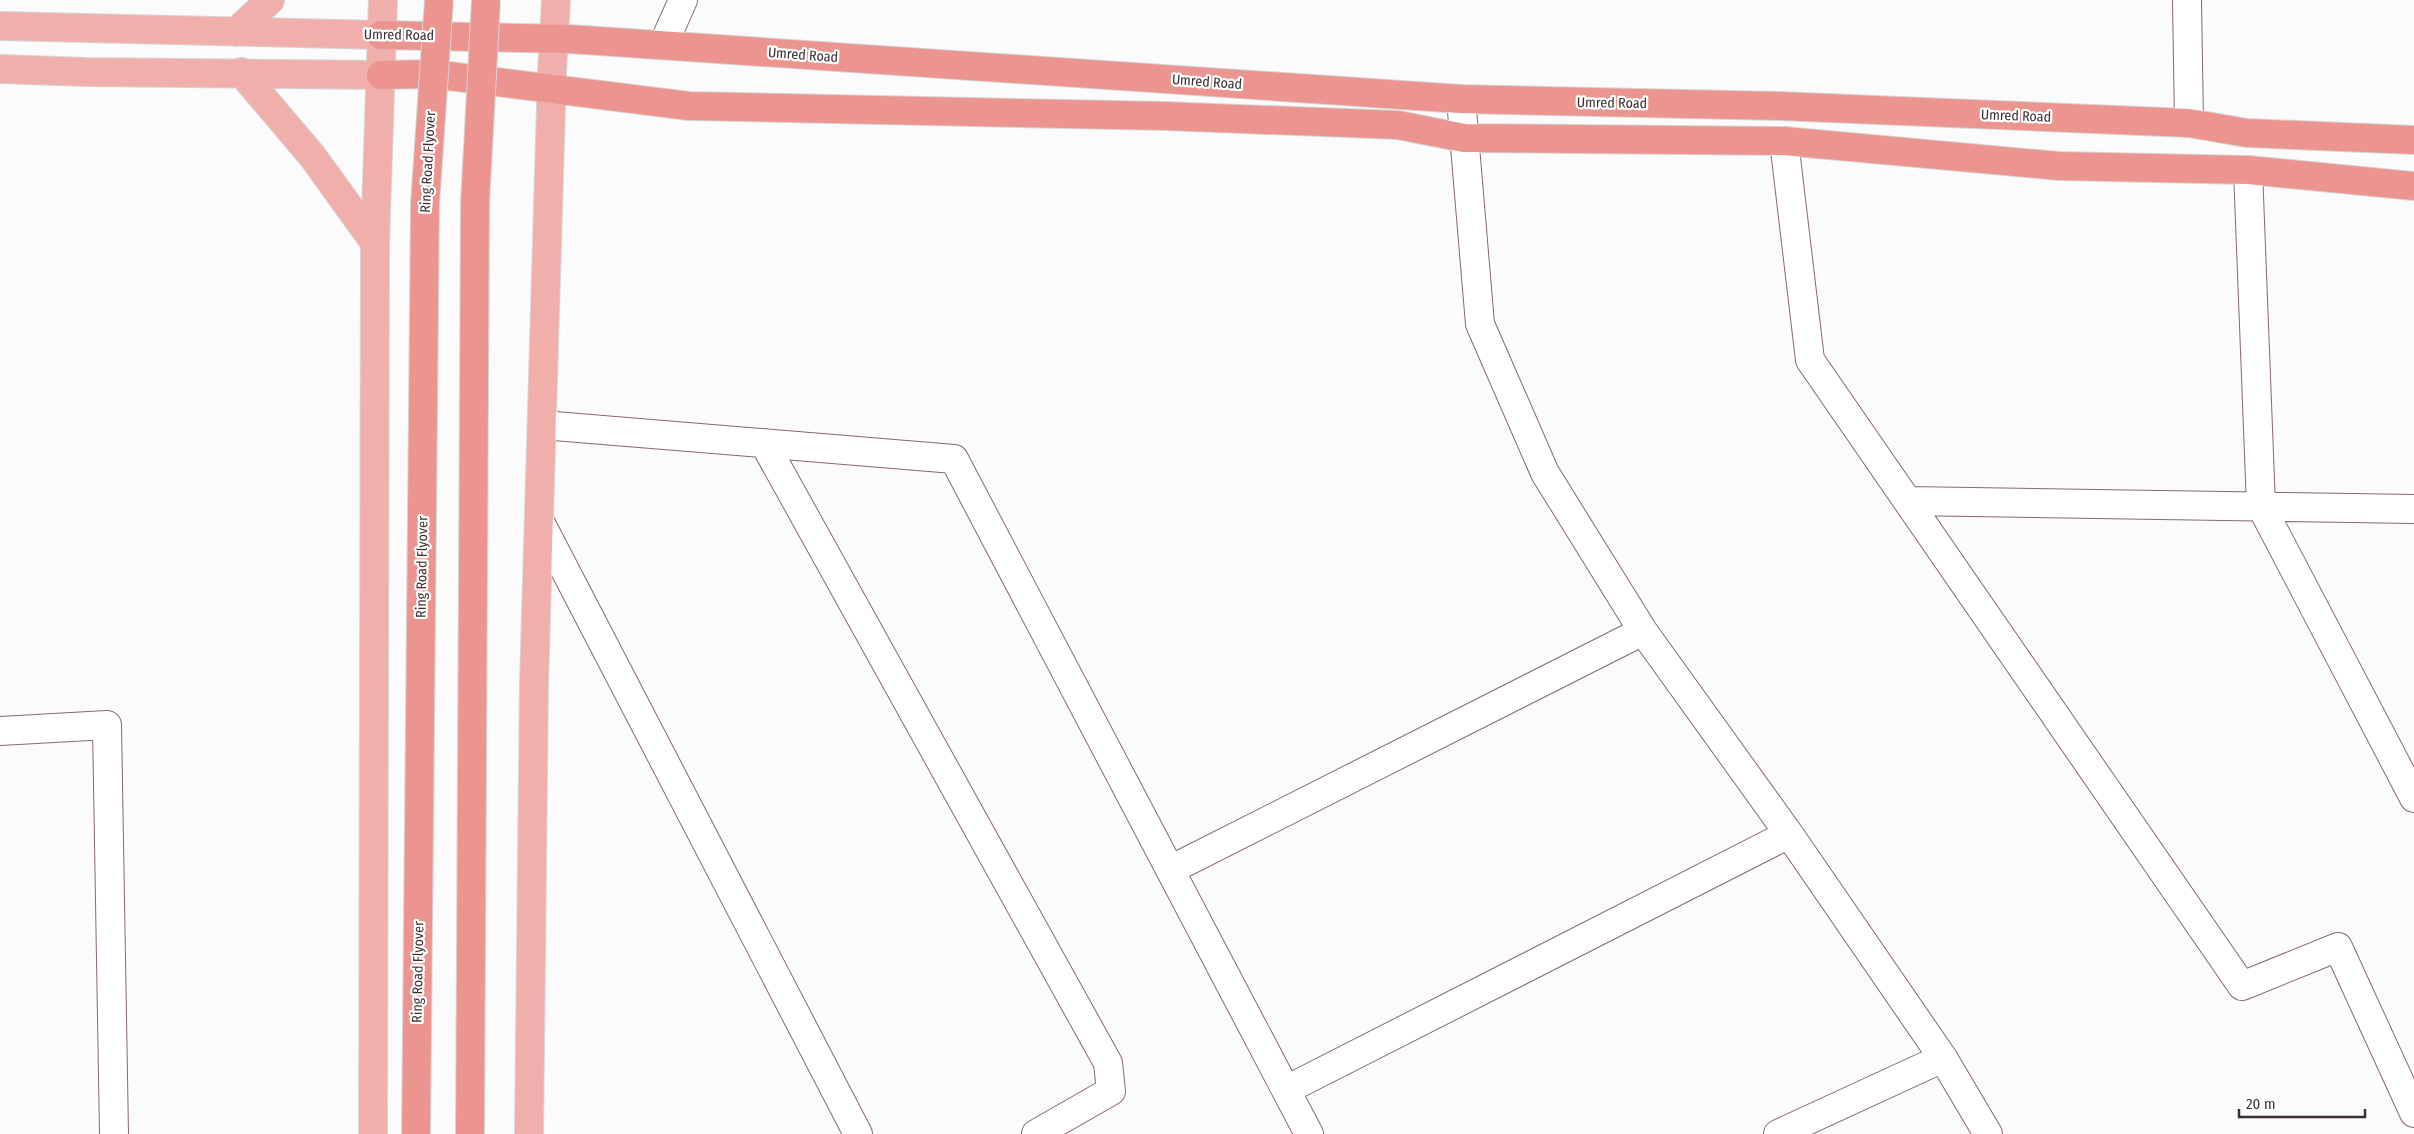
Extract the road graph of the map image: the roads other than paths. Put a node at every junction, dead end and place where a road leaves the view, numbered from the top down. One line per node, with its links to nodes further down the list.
1 (270, 0): 9 (main road)
2 (383, 0): 10 (main road)
3 (439, 0): 41 (highway, Ring Road Flyover, bridge)
4 (486, 0): 42 (highway, bridge)
5 (556, 0): 11 (main road)
6 (684, 0): 12 (street)
7 (2187, 0): 18 (street)
8 (0, 26): 9 (main road, Umred Road)
9 (236, 32): 10 (main road, Umred Road)
10 (381, 35): 11 (highway, Umred Road); 15 (main road)
11 (554, 38): 12 (highway, Umred Road); 16 (main road)
12 (663, 45): 17 (highway, Umred Road)
13 (0, 69): 14 (main road)
14 (241, 72): 15 (main road); 24 (main road)
15 (381, 75): 16 (highway); 24 (main road)
16 (551, 90): 19 (highway); 25 (main road)
17 (1461, 99): 18 (highway, Umred Road); 19 (street)
18 (2189, 123): 20 (highway, Umred Road)
19 (1464, 138): 21 (highway); 31 (street)
20 (2414, 140)
21 (1784, 141): 22 (highway); 27 (street)
22 (2248, 170): 23 (highway); 28 (street)
23 (2414, 186)
24 (375, 243): 40 (main road)
25 (542, 425): 26 (street); 30 (main road)
26 (764, 443): 35 (street); 45 (street)
27 (1908, 501): 28 (street); 38 (street)
28 (2260, 506): 29 (street); 33 (street)
29 (2414, 509)
30 (539, 520): 43 (main road); 44 (street)
31 (1643, 631): 34 (street); 35 (street)
32 (0, 731): 39 (street)
33 (2414, 798)
34 (1789, 834): 36 (street); 37 (street)
35 (1170, 870): 37 (street)
36 (1943, 1058): 47 (street); 48 (street)
37 (1286, 1090): 46 (street)
38 (2414, 1113)
39 (114, 1134)
40 (373, 1134)
41 (416, 1134)
42 (470, 1134)
43 (530, 1134)
44 (858, 1134)
45 (1036, 1134)
46 (1309, 1134)
47 (1778, 1134)
48 (1988, 1134)

